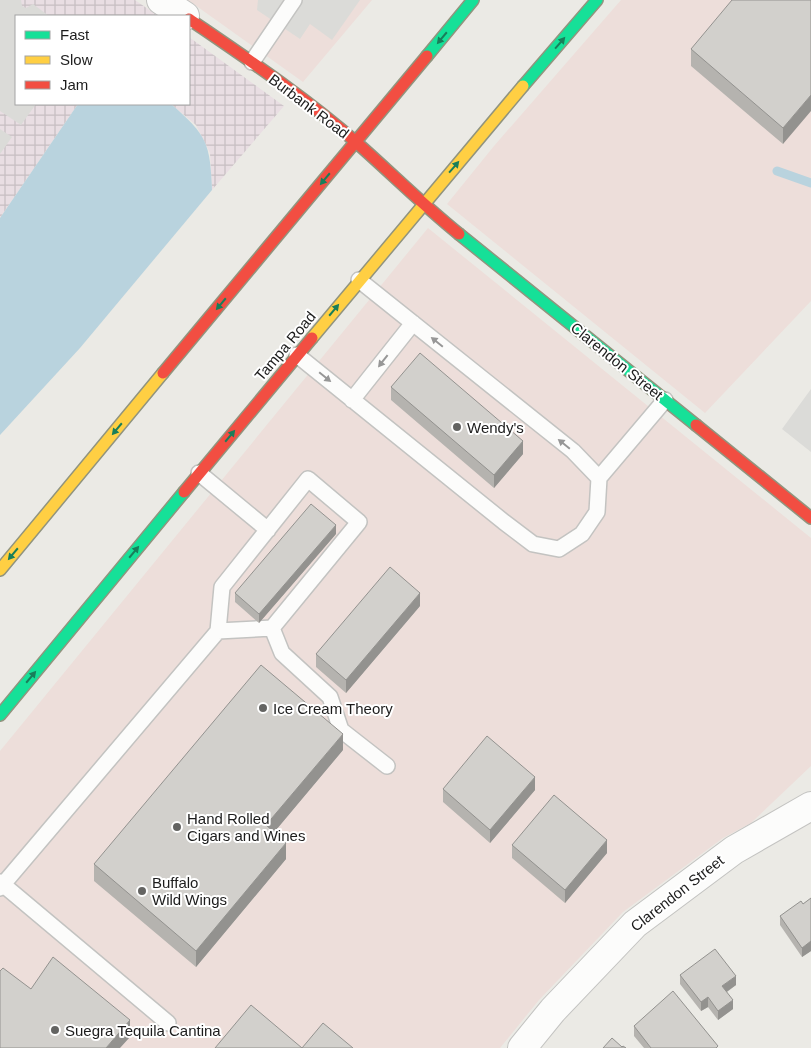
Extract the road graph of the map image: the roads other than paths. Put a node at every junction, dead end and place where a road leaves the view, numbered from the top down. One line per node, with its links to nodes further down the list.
1 (161, 0): 5 (street)
2 (292, 0): 7 (lane)
3 (473, 0): 8 (main road, one-way to 8)
4 (597, 0): 9 (main road, Tampa Road, one-way to 4)
5 (184, 15)
6 (190, 20): 7 (main road, Burbank Road)
7 (252, 62): 8 (main road, Burbank Road)
8 (356, 142): 9 (main road, Burbank Road); 19 (main road, one-way to 19)
9 (422, 204): 10 (main road, Tampa Road); 14 (main road, Clarendon Street)
10 (359, 280): 11 (lane); 12 (main road, Tampa Road, one-way to 10)
11 (413, 323): 13 (lane, one-way to 13); 16 (lane, one-way to 11)
12 (297, 355): 13 (lane, one-way to 13); 15 (main road, Tampa Road, one-way to 12)
13 (352, 400): 16 (lane)
14 (666, 400): 16 (lane); 17 (main road, Clarendon Street)
15 (199, 473): 18 (lane); 22 (main road, Tampa Road, one-way to 15)
16 (598, 478)
17 (811, 518)
18 (268, 530): 20 (lane); 21 (lane)
19 (0, 570)
20 (272, 628): 21 (lane); 23 (lane)
21 (218, 631): 25 (lane)
22 (0, 715)
23 (387, 766)
24 (811, 806): 27 (street, Clarendon Street)
25 (1, 885): 26 (lane)
26 (168, 1022)
27 (522, 1048)

